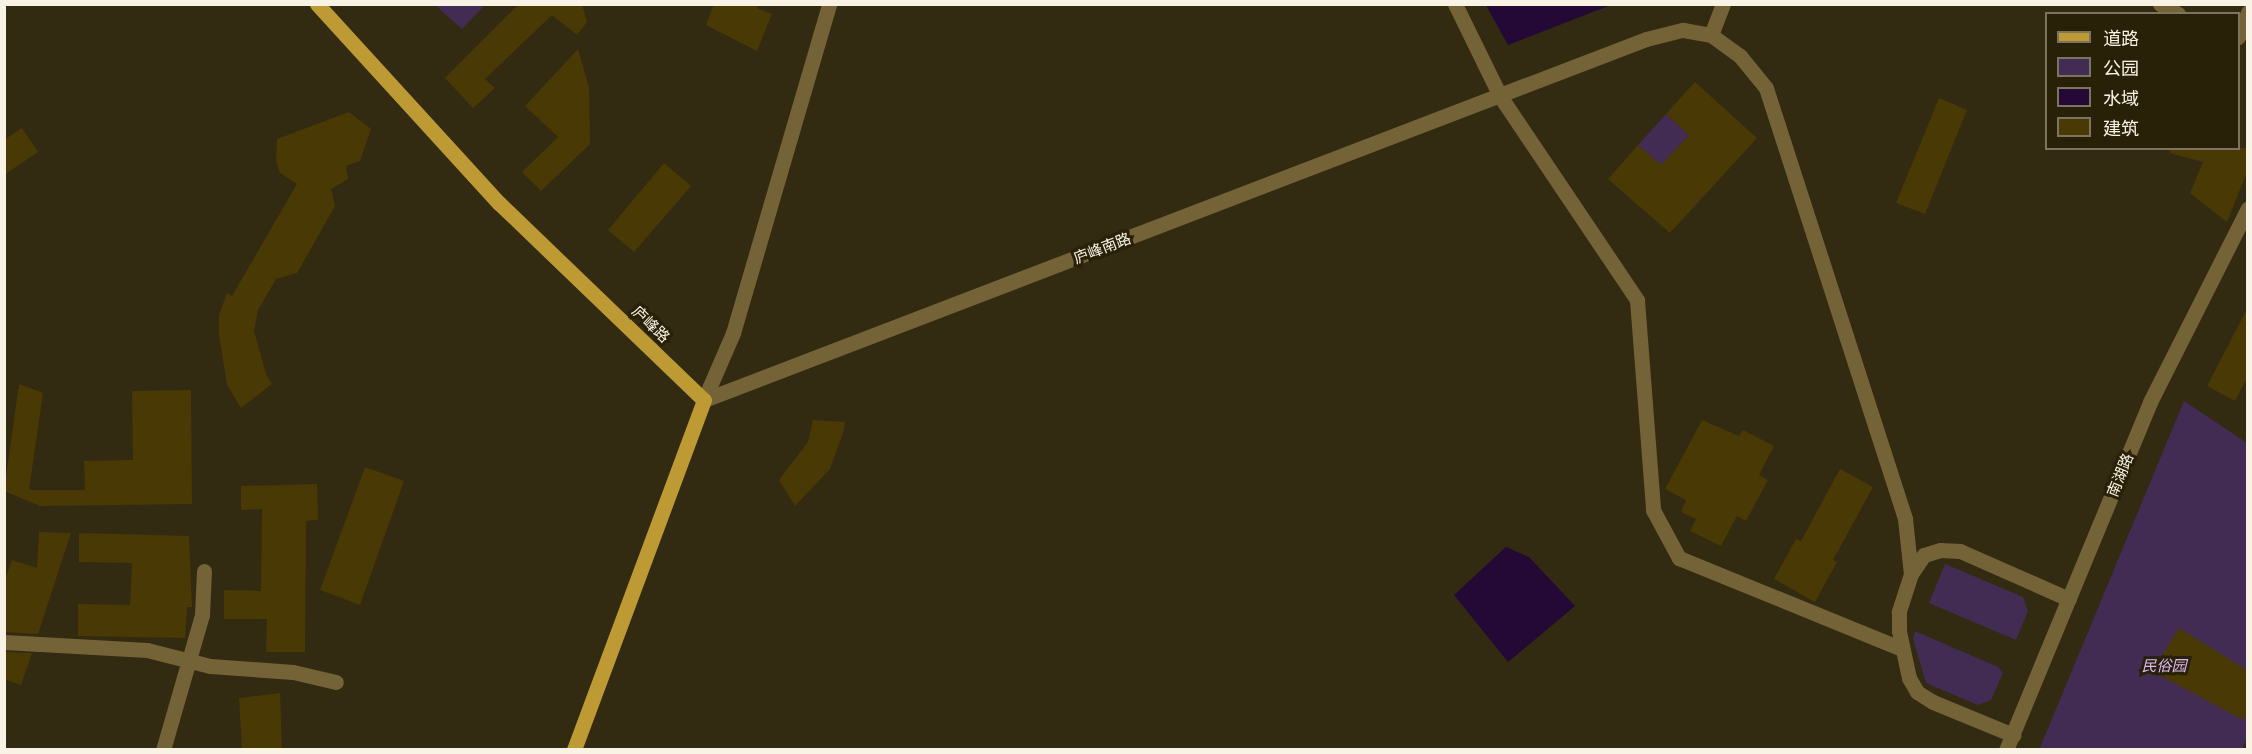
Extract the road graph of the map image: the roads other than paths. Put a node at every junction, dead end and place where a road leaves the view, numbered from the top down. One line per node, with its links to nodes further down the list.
1 (317, 4): 12 (main road, 庐峰路)
2 (829, 4): 12 (street)
3 (1455, 4): 10 (street)
4 (1724, 4): 9 (street)
5 (2160, 4): 6 (street)
6 (2174, 12)
7 (2247, 12): 8 (street)
8 (2240, 31)
9 (1711, 35): 10 (street, 庐峰南路); 14 (street)
10 (1500, 96): 12 (street, 庐峰南路); 17 (street)
11 (2247, 208): 15 (street, 南湖路)
12 (704, 400): 22 (main road)
13 (204, 571): 18 (street)
14 (1911, 574): 15 (street); 17 (street)
15 (2069, 599): 20 (street, 南湖路)
16 (4, 642): 18 (street)
17 (1900, 648): 20 (street)
18 (188, 659): 19 (street); 21 (street)
19 (336, 682)
20 (2013, 735): 23 (street, 南湖路)
21 (163, 750)
22 (574, 750)
23 (2006, 750)

